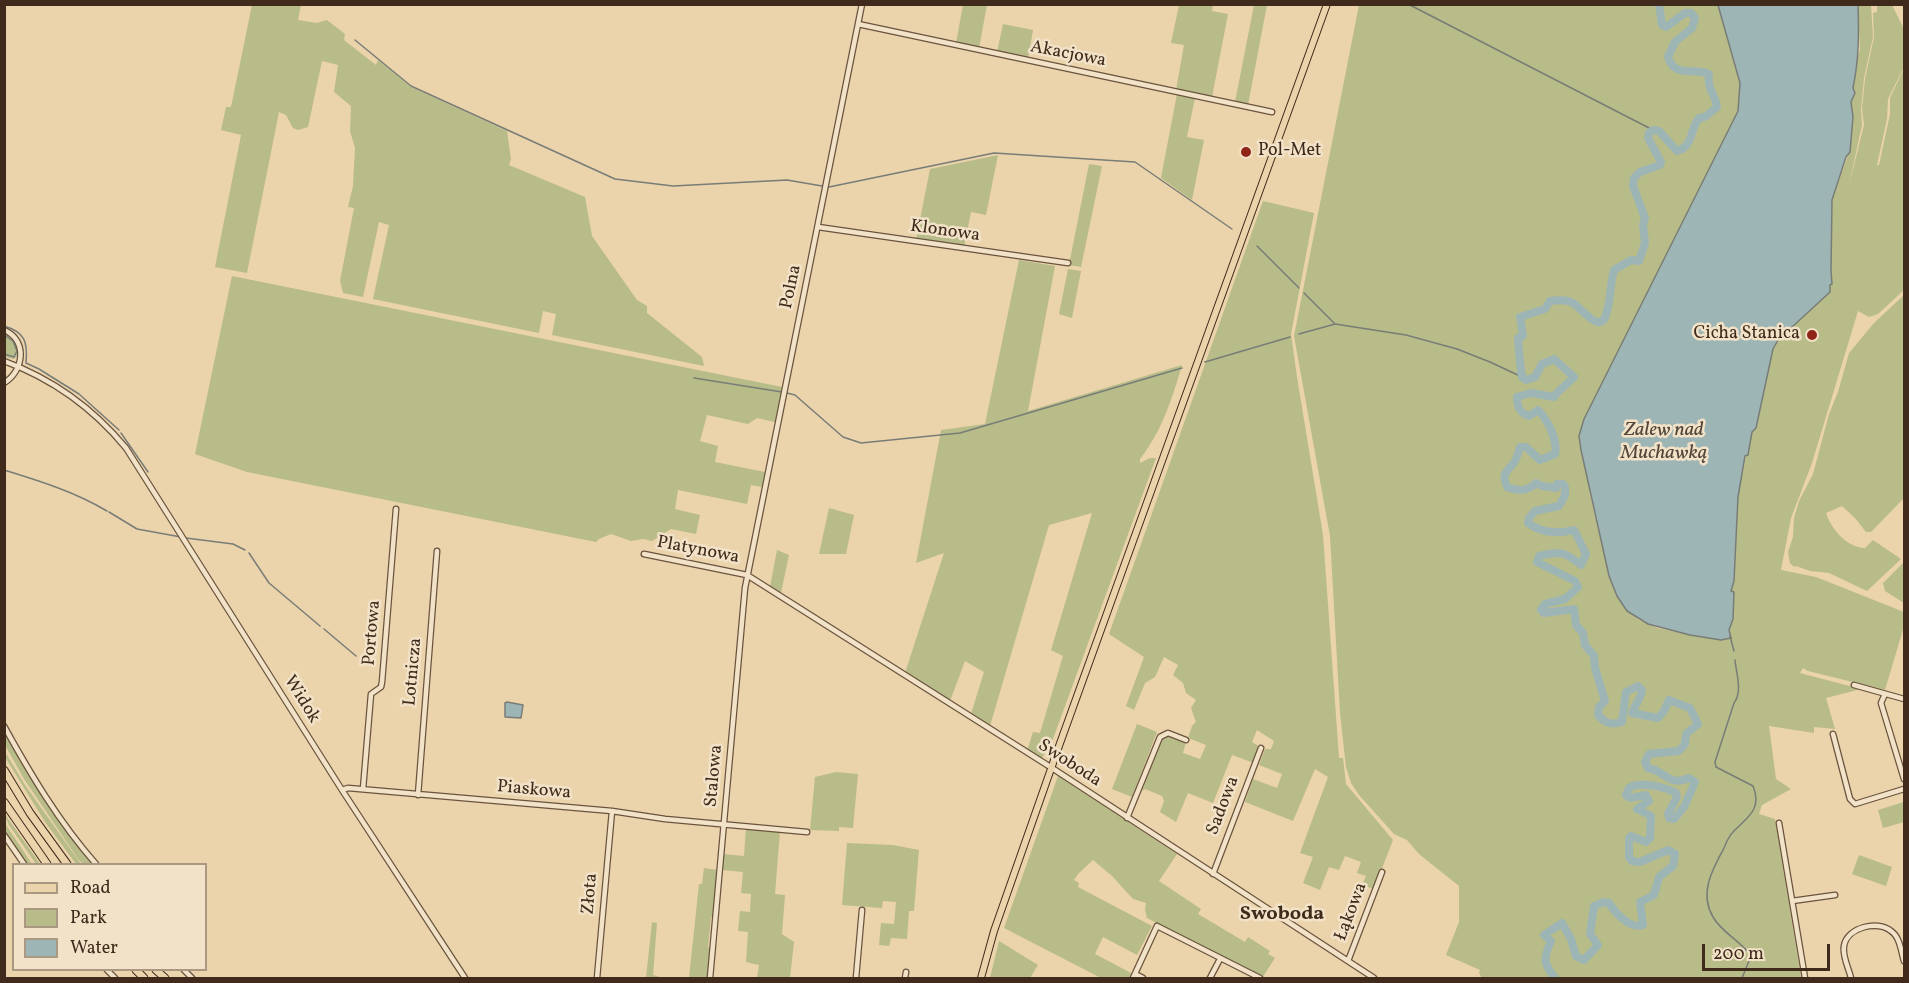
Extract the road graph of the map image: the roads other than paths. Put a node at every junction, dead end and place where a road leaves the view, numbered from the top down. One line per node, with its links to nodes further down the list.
1 (862, 4): 3 (street, Polna)
2 (1328, 4): 22 (main road)
3 (858, 24): 4 (street, Akacjowa); 5 (street, Polna)
4 (1272, 111)
5 (818, 227): 6 (street, Klonowa); 14 (street, Polna)
6 (1068, 263)
7 (4, 330): 9 (street)
8 (4, 361): 9 (street, Widok)
9 (18, 366): 10 (street); 27 (street, Widok)
10 (4, 383)
11 (396, 509): 25 (street, Portowa)
12 (437, 551): 28 (street, Lotnicza)
13 (644, 554): 14 (street, Platynowa)
14 (747, 575): 22 (street, Swoboda); 33 (street, Stalowa)
15 (1854, 685): 16 (street)
16 (1885, 694): 17 (street); 24 (street)
17 (1905, 699)
18 (4, 726): 39 (street)
19 (1833, 734): 26 (street)
20 (1186, 740): 31 (street)
21 (1261, 748): 41 (street, Sadowa)
22 (1052, 768): 31 (street, Swoboda); 55 (main road)
23 (4, 771): 38 (highway)
24 (1905, 779)
25 (363, 789): 27 (street, Piaskowa); 28 (street, Piaskowa)
26 (1905, 789)
27 (342, 790): 50 (street, Widok)
28 (418, 795): 30 (street, Piaskowa)
29 (4, 802): 37 (highway)
30 (612, 811): 33 (street, Piaskowa); 51 (street, Złota)
31 (1127, 818): 41 (street, Swoboda)
32 (1779, 823): 43 (street)
33 (724, 824): 34 (street, Piaskowa); 52 (street, Stalowa)
34 (807, 832)
35 (4, 835): 36 (street)
36 (23, 863)
37 (46, 863)
38 (66, 863)
39 (95, 863)
40 (1382, 872): 46 (street, Łąkowa)
41 (1213, 874): 46 (street, Swoboda)
42 (1835, 895): 43 (street)
43 (1792, 902): 60 (street)
44 (862, 910): 53 (street)
45 (1220, 959): 49 (street); 57 (street); 58 (street)
46 (1348, 961): 59 (street, Swoboda)
47 (1905, 961): 61 (street)
48 (906, 972): 54 (street)
49 (1134, 976): 56 (street)
50 (465, 978)
51 (597, 978)
52 (711, 978)
53 (855, 978)
54 (905, 978)
55 (981, 978)
56 (1143, 978)
57 (1210, 978)
58 (1260, 978)
59 (1374, 978)
60 (1804, 978)
61 (1851, 978)

